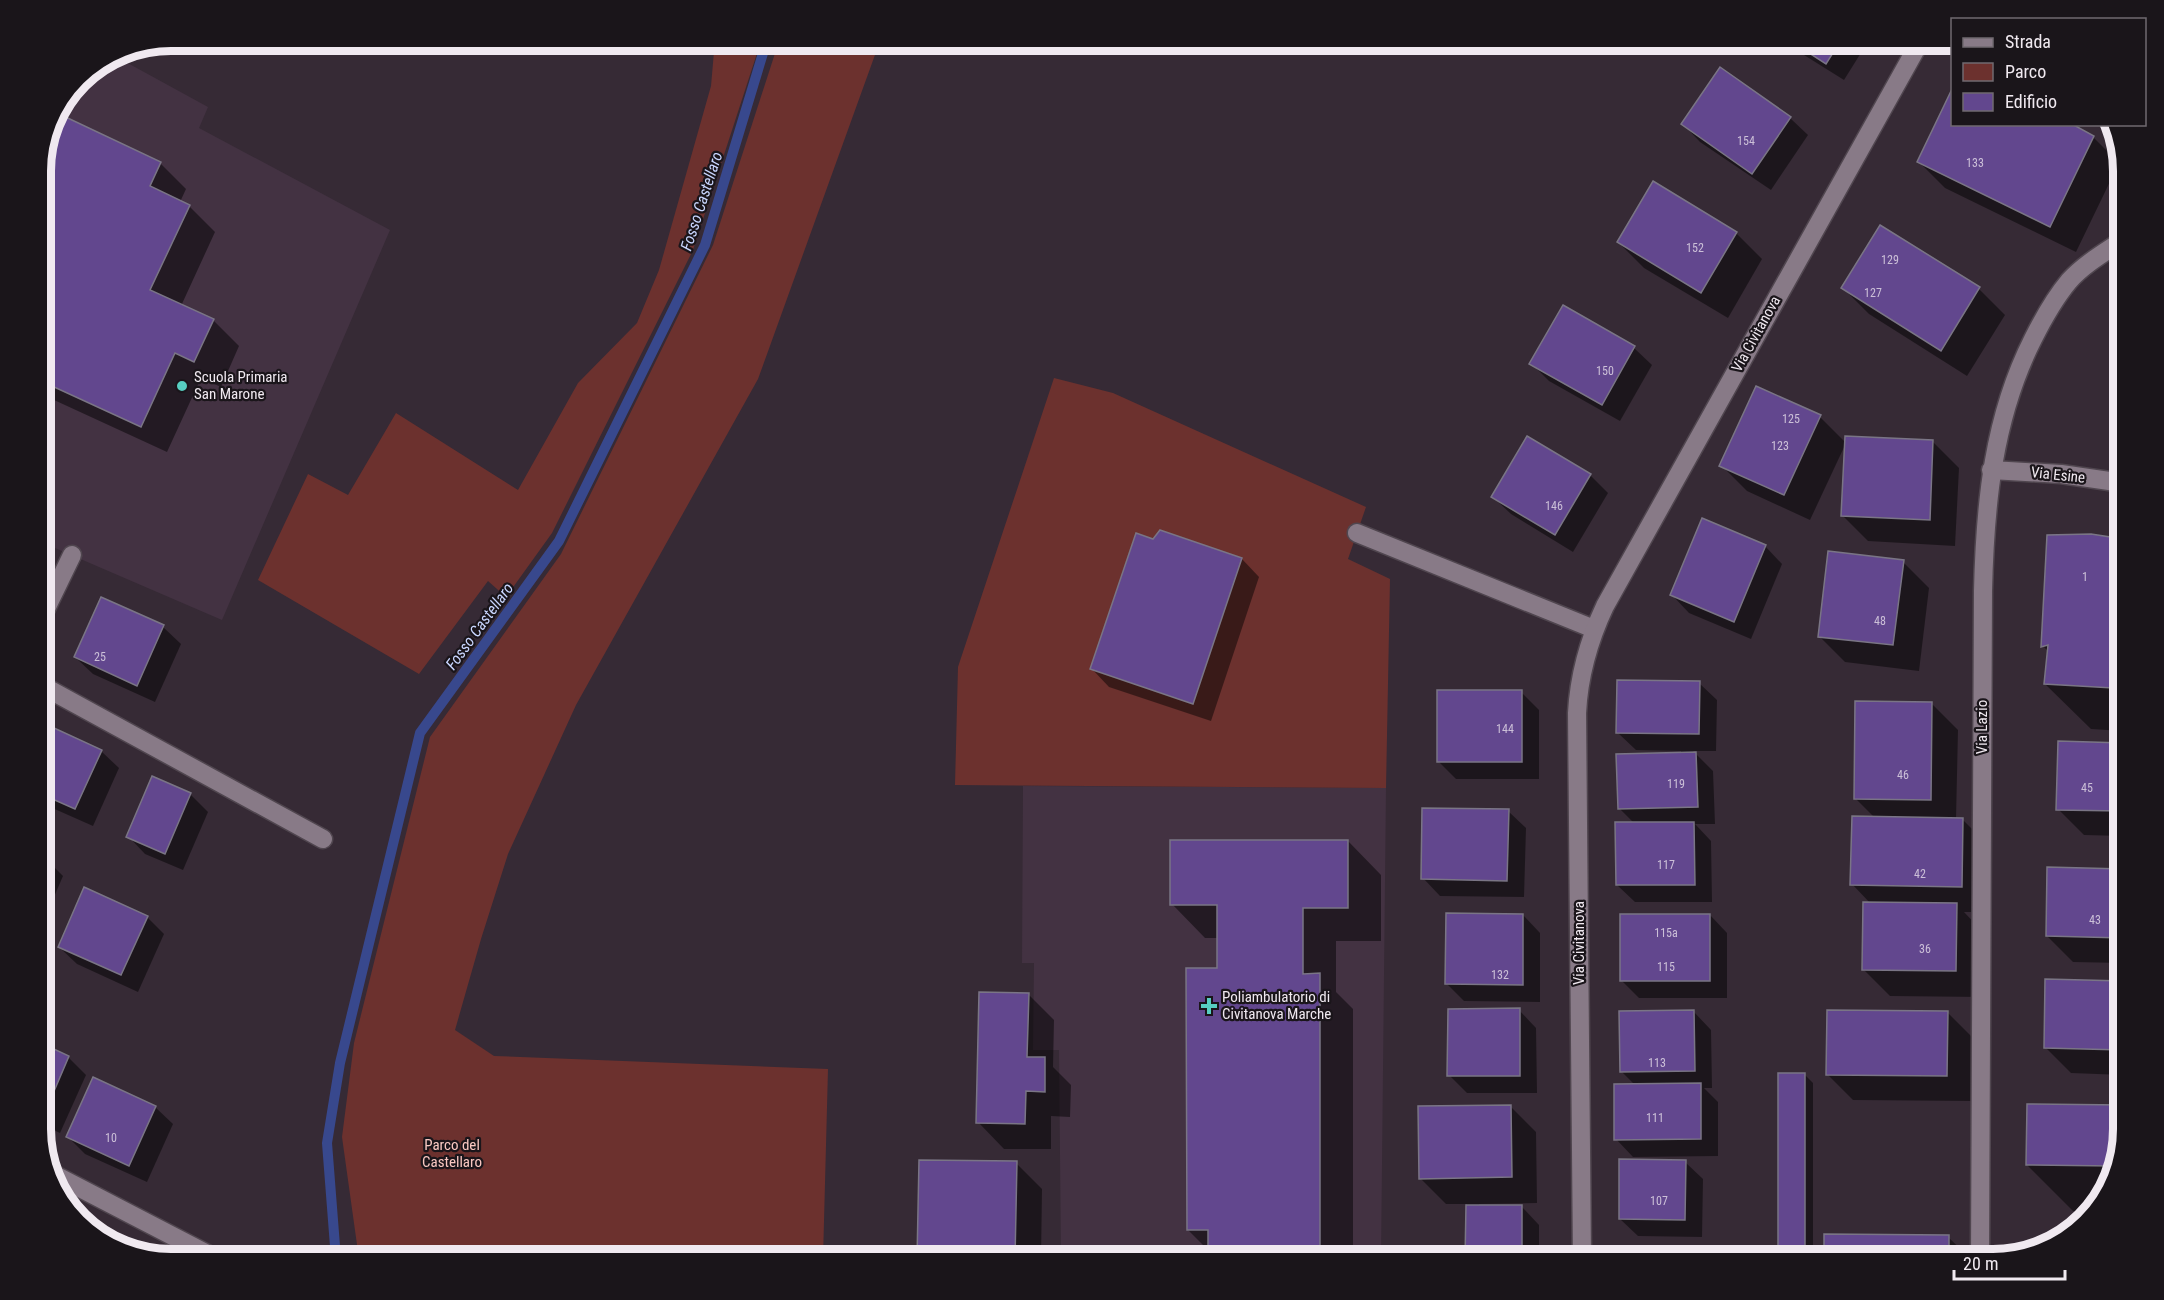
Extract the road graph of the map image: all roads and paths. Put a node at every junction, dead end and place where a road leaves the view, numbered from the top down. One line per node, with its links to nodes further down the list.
1 (1915, 51): 8 (street, Via Civitanova)
2 (2113, 247): 3 (street, Via Lazio)
3 (1991, 470): 4 (street, Via Esine); 14 (street, Via Lazio)
4 (2113, 482)
5 (1357, 533): 8 (street)
6 (72, 555): 7 (street)
7 (51, 598)
8 (1594, 629): 13 (street, Via Civitanova)
9 (51, 690): 10 (street)
10 (323, 839)
11 (62, 1179): 12 (street)
12 (196, 1249)
13 (1582, 1249)
14 (1980, 1249)

